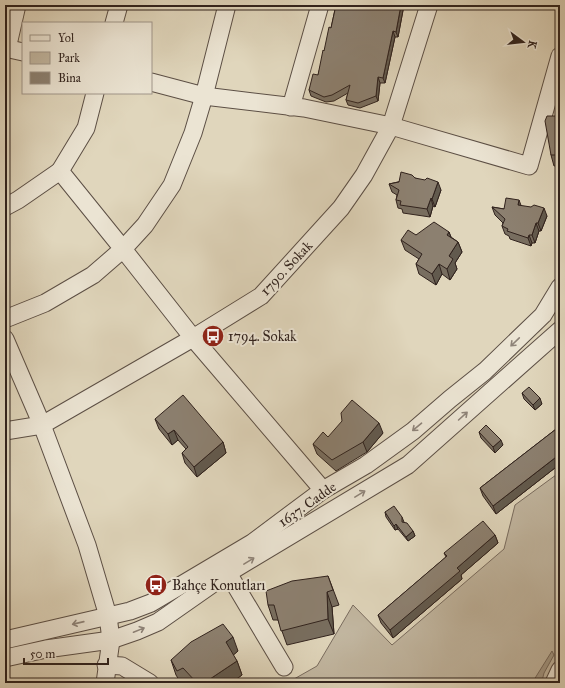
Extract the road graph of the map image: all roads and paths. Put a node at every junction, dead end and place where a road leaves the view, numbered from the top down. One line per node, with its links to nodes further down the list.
1 (17, 5): 7 (street)
2 (119, 5): 6 (street)
3 (227, 5): 11 (street)
4 (320, 5): 12 (street)
5 (429, 5): 13 (street, 1790. Sokak)
6 (114, 22)
7 (12, 50)
8 (560, 56): 13 (street)
9 (152, 82): 11 (street)
10 (95, 94): 14 (street)
11 (204, 96): 12 (street); 16 (street)
12 (291, 107): 13 (street)
13 (390, 126): 22 (street, 1790. Sokak)
14 (60, 170): 15 (street); 16 (street)
15 (5, 207)
16 (123, 249): 20 (street); 22 (street)
17 (560, 287): 19 (street, 1637. Cadde)
18 (560, 298): 19 (street)
19 (543, 314): 26 (street, 1637. Cadde, one-way to 26)
20 (5, 319)
21 (560, 330): 27 (street, 1637. Cadde, one-way to 21)
22 (193, 338): 24 (street, 1790. Sokak); 26 (street)
23 (5, 339): 24 (street)
24 (42, 425): 25 (street, 1790. Sokak); 28 (street)
25 (5, 431)
26 (323, 490): 28 (street, 1637. Cadde)
27 (228, 573): 30 (street, 1637. Cadde, one-way to 27); 33 (street)
28 (108, 616): 29 (street, 1637. Cadde, one-way to 29); 30 (street)
29 (5, 640)
30 (111, 640): 31 (street, 1637. Cadde); 32 (street)
31 (5, 658)
32 (106, 665): 35 (street); 36 (street)
33 (284, 667)
34 (560, 670): 37 (street)
35 (105, 683)
36 (150, 683)
37 (554, 683)

